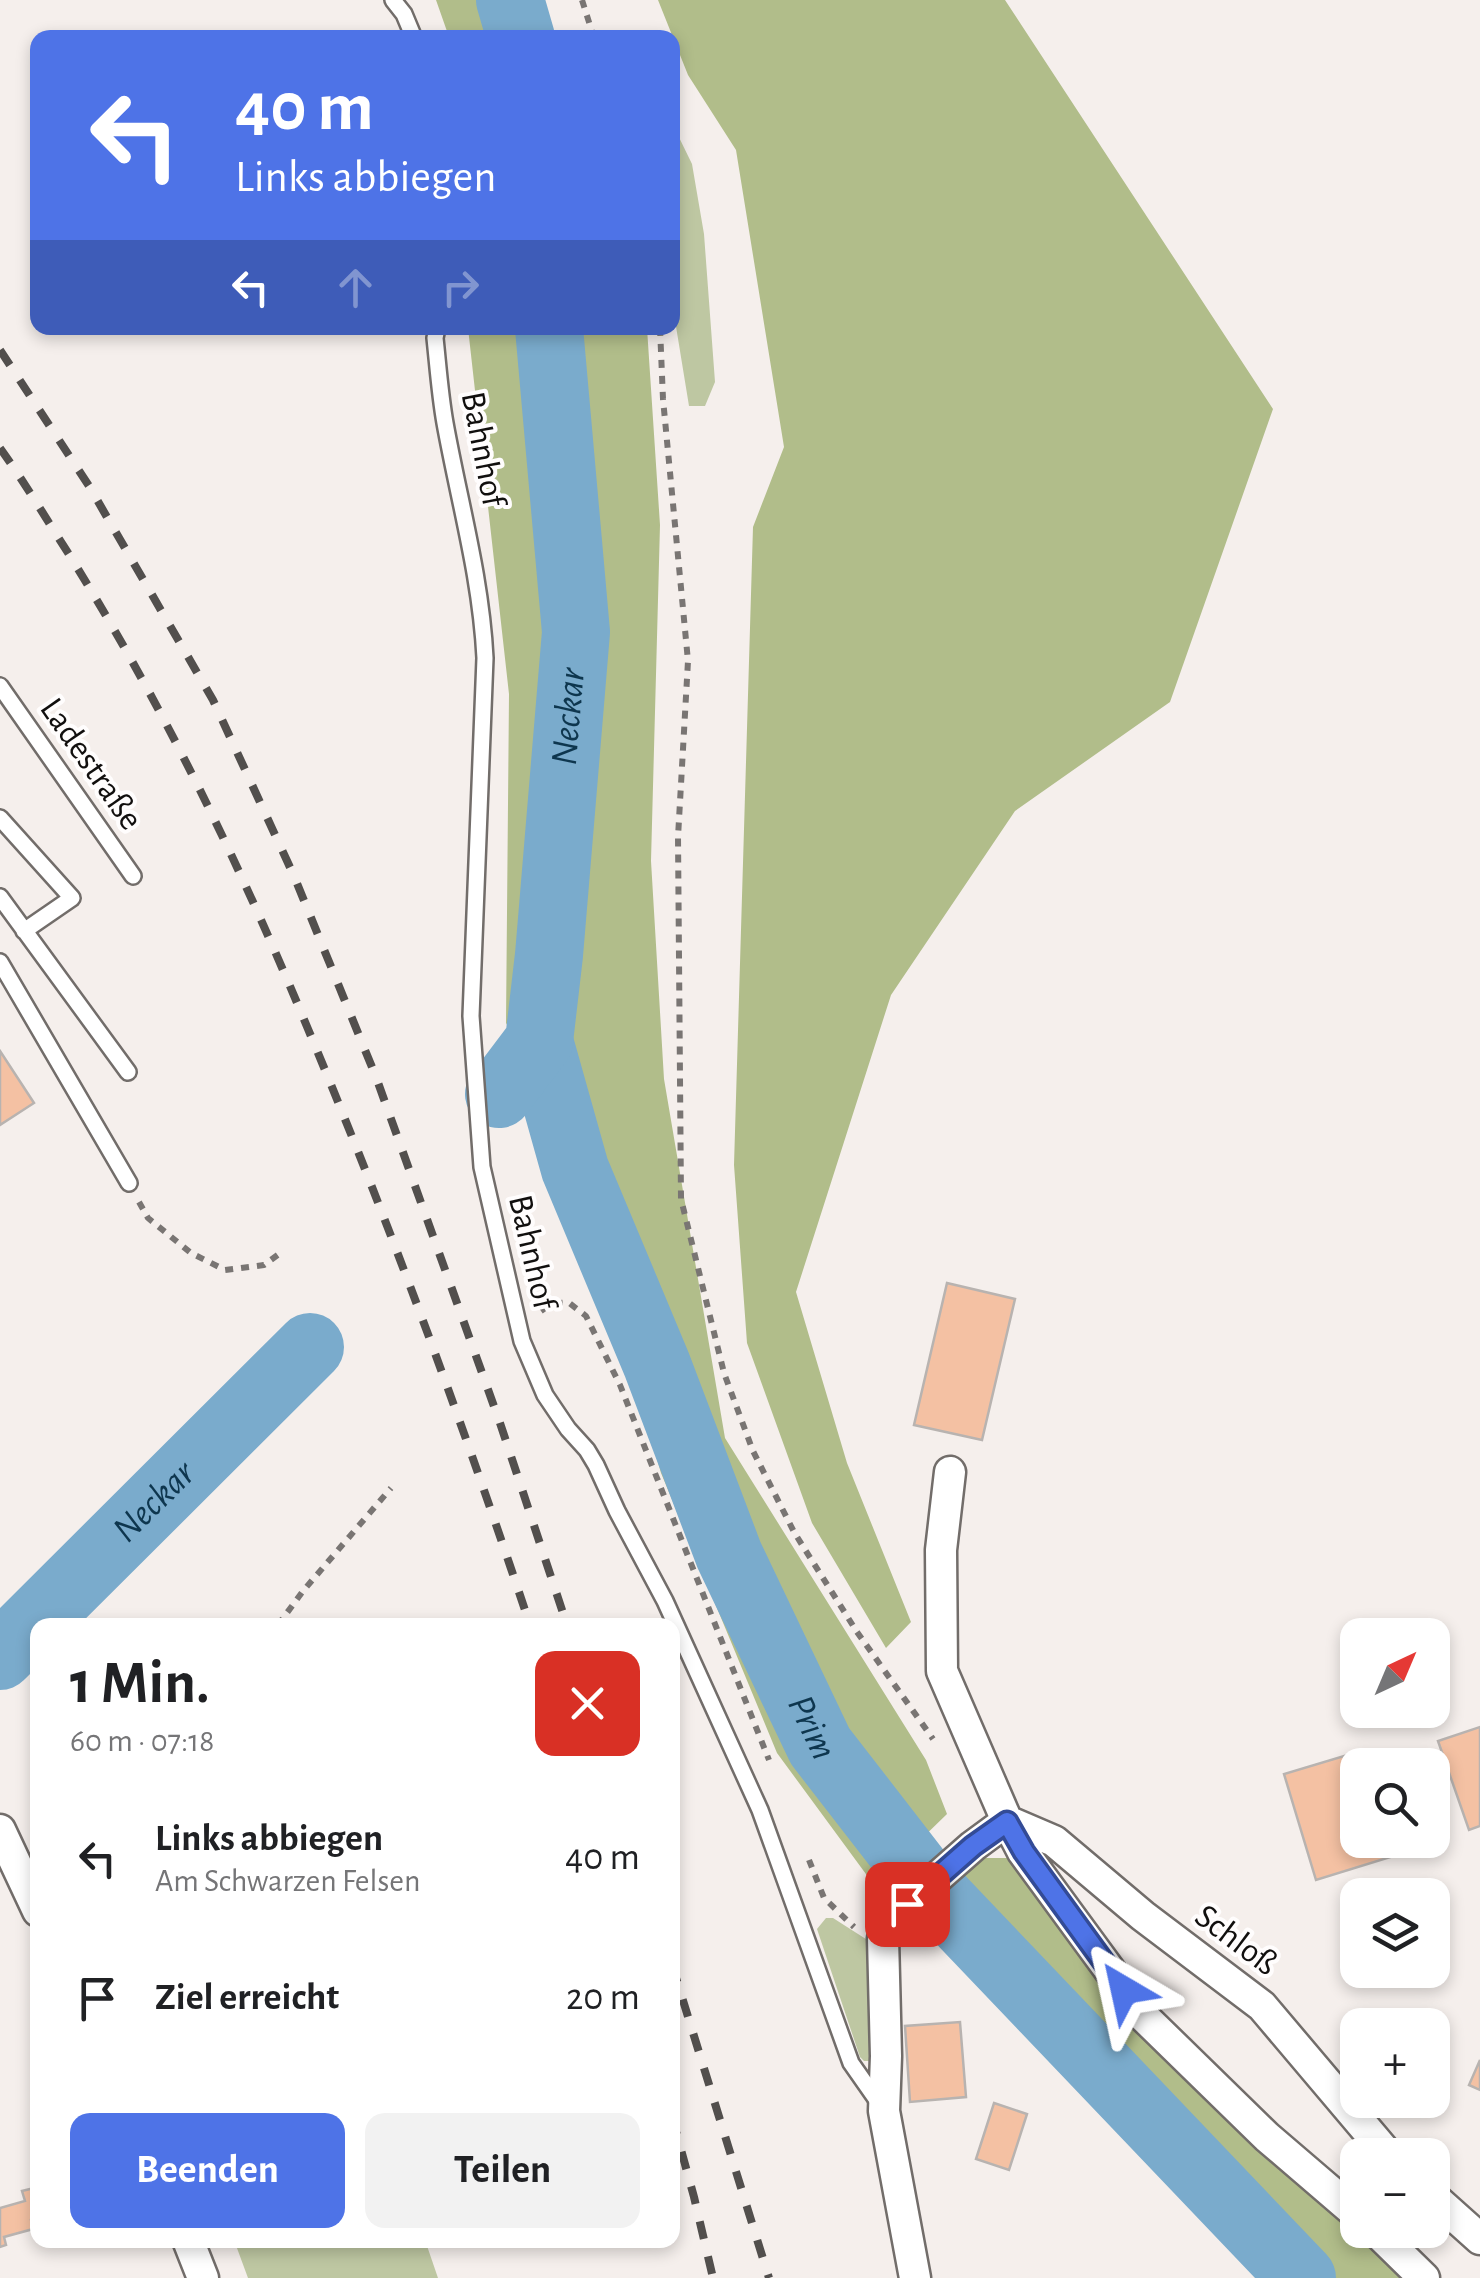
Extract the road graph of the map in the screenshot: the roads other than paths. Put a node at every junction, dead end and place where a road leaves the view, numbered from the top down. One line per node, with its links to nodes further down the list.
1 (393, 0): 2 (lane)
2 (411, 30)
3 (435, 335): 13 (lane, Bahnhof)
4 (0, 686): 6 (lane, Ladestraße)
5 (0, 818): 8 (lane)
6 (133, 876)
7 (0, 898): 8 (lane)
8 (24, 931): 10 (lane)
9 (0, 962): 11 (lane)
10 (128, 1072)
11 (130, 1183)
12 (950, 1472): 15 (street)
13 (673, 1618)
14 (680, 1634): 18 (lane, Bahnhof)
15 (1007, 1822): 18 (street); 19 (street, Schloß); 20 (street)
16 (0, 1830): 17 (street)
17 (30, 1895)
18 (884, 2111): 26 (street)
19 (1374, 2138)
20 (1340, 2199)
21 (1450, 2212): 22 (street)
22 (1480, 2239)
23 (191, 2248): 25 (street)
24 (1393, 2248): 27 (street)
25 (204, 2278)
26 (915, 2278)
27 (1424, 2278)

